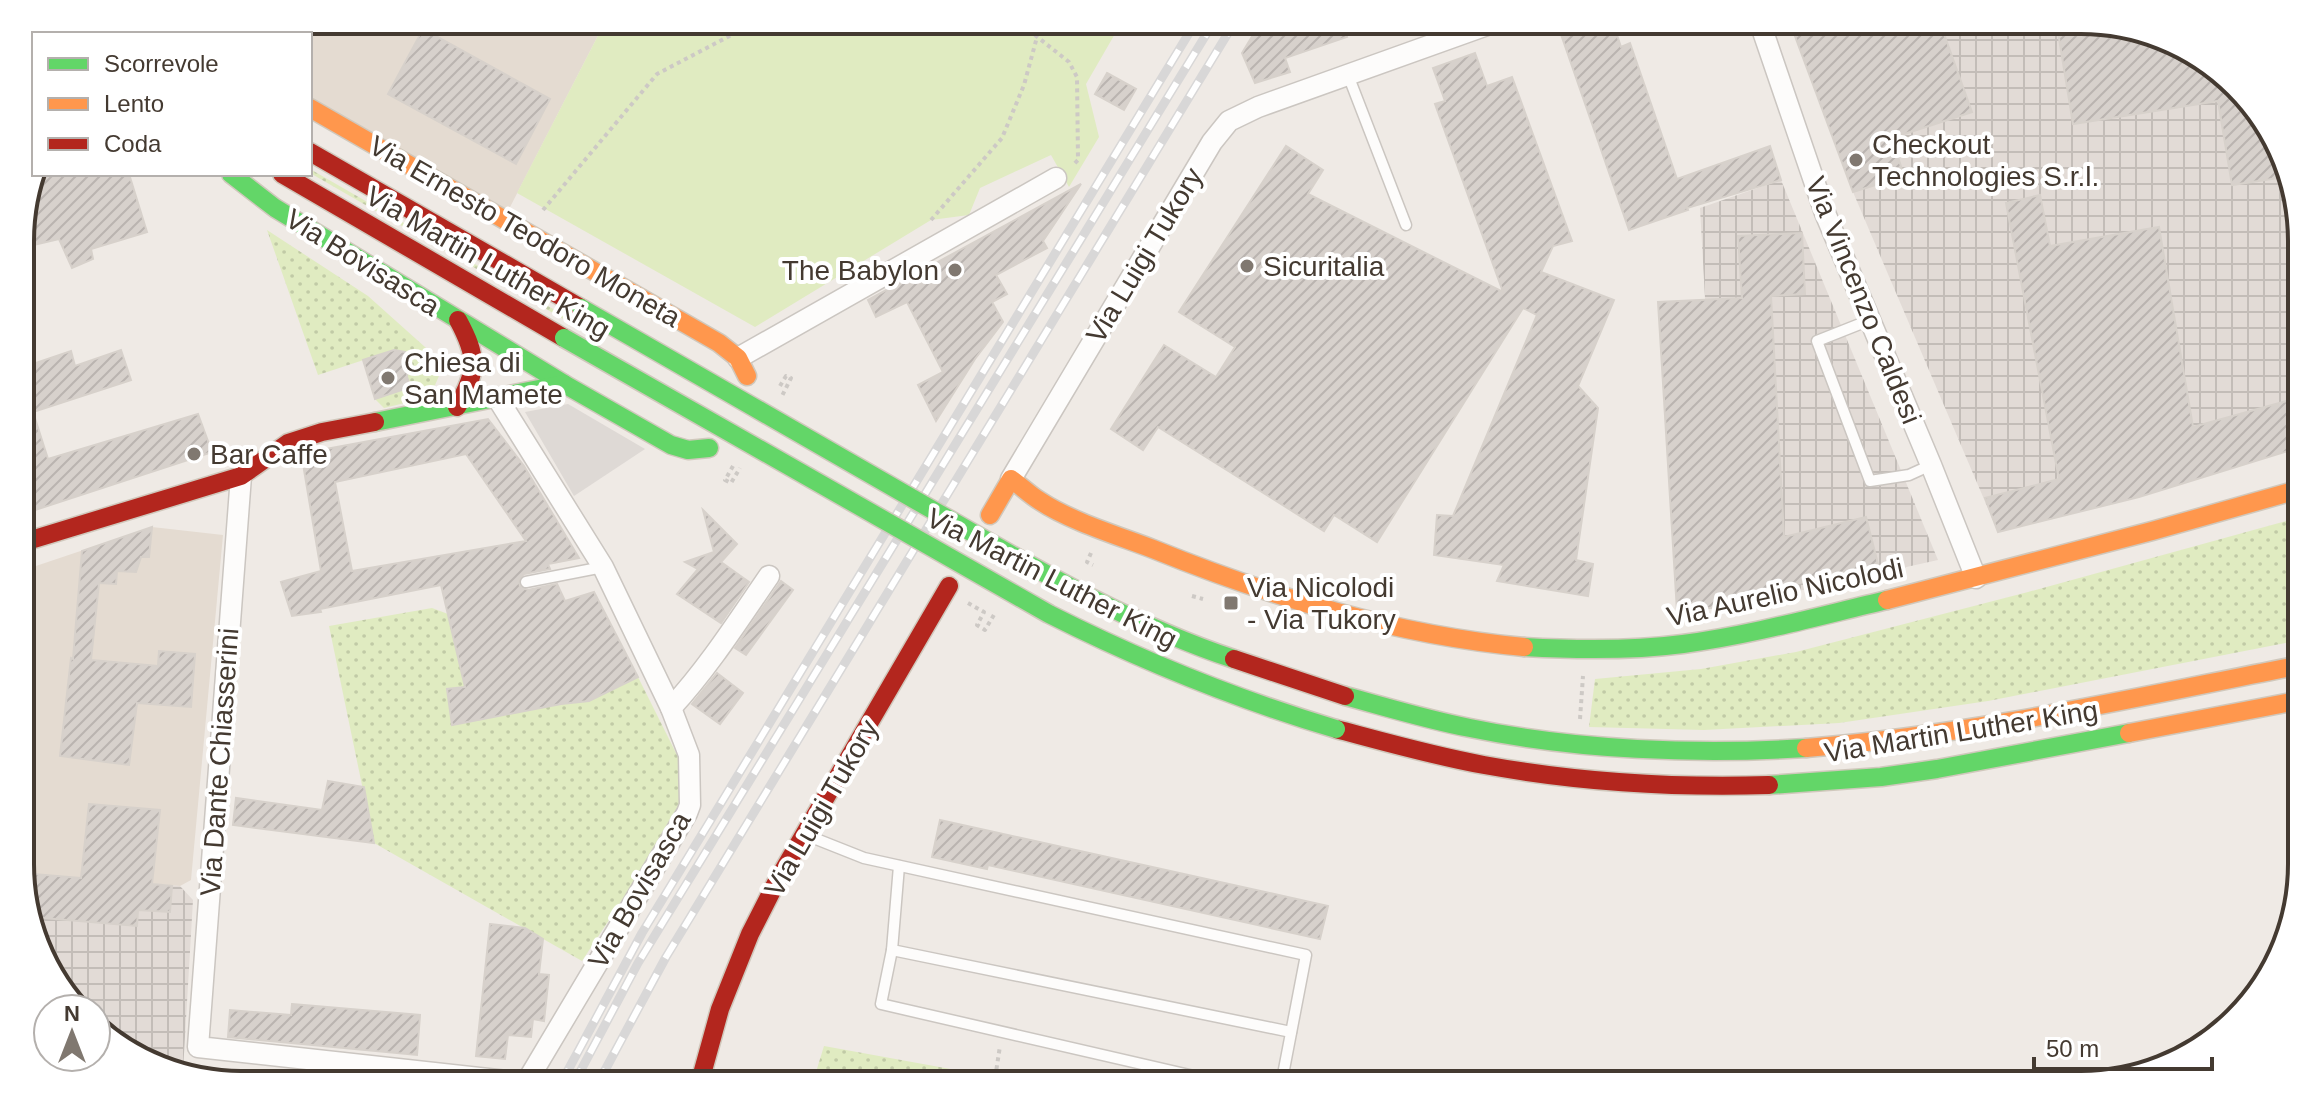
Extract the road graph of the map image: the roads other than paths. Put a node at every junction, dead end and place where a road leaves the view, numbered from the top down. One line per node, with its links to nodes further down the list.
1 (1443, 34): 3 (street)
2 (1764, 34): 11 (street, Via Vincenzo Caldesi)
3 (1348, 75): 9 (lane); 19 (street, Via Luigi Tukory)
4 (312, 109): 12 (street, Via Ernesto Teodoro Moneta)
5 (312, 153): 28 (street, Via Martin Luther King, bridge)
6 (234, 176): 10 (street, Via Bovisasca)
7 (285, 176): 29 (street, Via Martin Luther King, bridge)
8 (1056, 178): 12 (street, Via Ernesto Teodoro Moneta)
9 (1406, 225)
10 (458, 320): 13 (street, Via Bovisasca); 15 (street, Via Bovisasca)
11 (1870, 320): 17 (street, Via Vincenzo Caldesi); 17 (lane)
12 (742, 367)
13 (564, 384): 14 (street); 16 (street, Via Bovisasca)
14 (498, 399): 15 (street); 23 (street, Via Bovisasca)
15 (457, 407): 18 (street)
16 (709, 448)
17 (1931, 465): 25 (street, Via Vincenzo Caldesi)
18 (241, 476): 22 (street); 35 (street, Via Dante Chiasserini)
19 (1011, 479): 21 (street, Via Luigi Tukory); 25 (street, Via Aurelio Nicolodi)
20 (2288, 493): 25 (street, Via Aurelio Nicolodi)
21 (990, 515)
22 (34, 539)
23 (603, 567): 26 (lane); 30 (street, Via Bovisasca)
24 (769, 576): 30 (street)
25 (1976, 578)
26 (526, 582)
27 (949, 586): 31 (street, Via Luigi Tukory)
28 (2288, 668)
29 (2288, 703)
30 (671, 708): 37 (street, Via Bovisasca)
31 (805, 835): 32 (lane); 38 (street, Via Luigi Tukory)
32 (899, 866): 33 (lane); 34 (lane)
33 (892, 950): 34 (lane); 39 (lane)
34 (1291, 1032): 40 (lane)
35 (198, 1047): 36 (street, Via Bovisasca)
36 (417, 1071)
37 (533, 1071)
38 (703, 1071)
39 (1172, 1071)
40 (1284, 1071)

